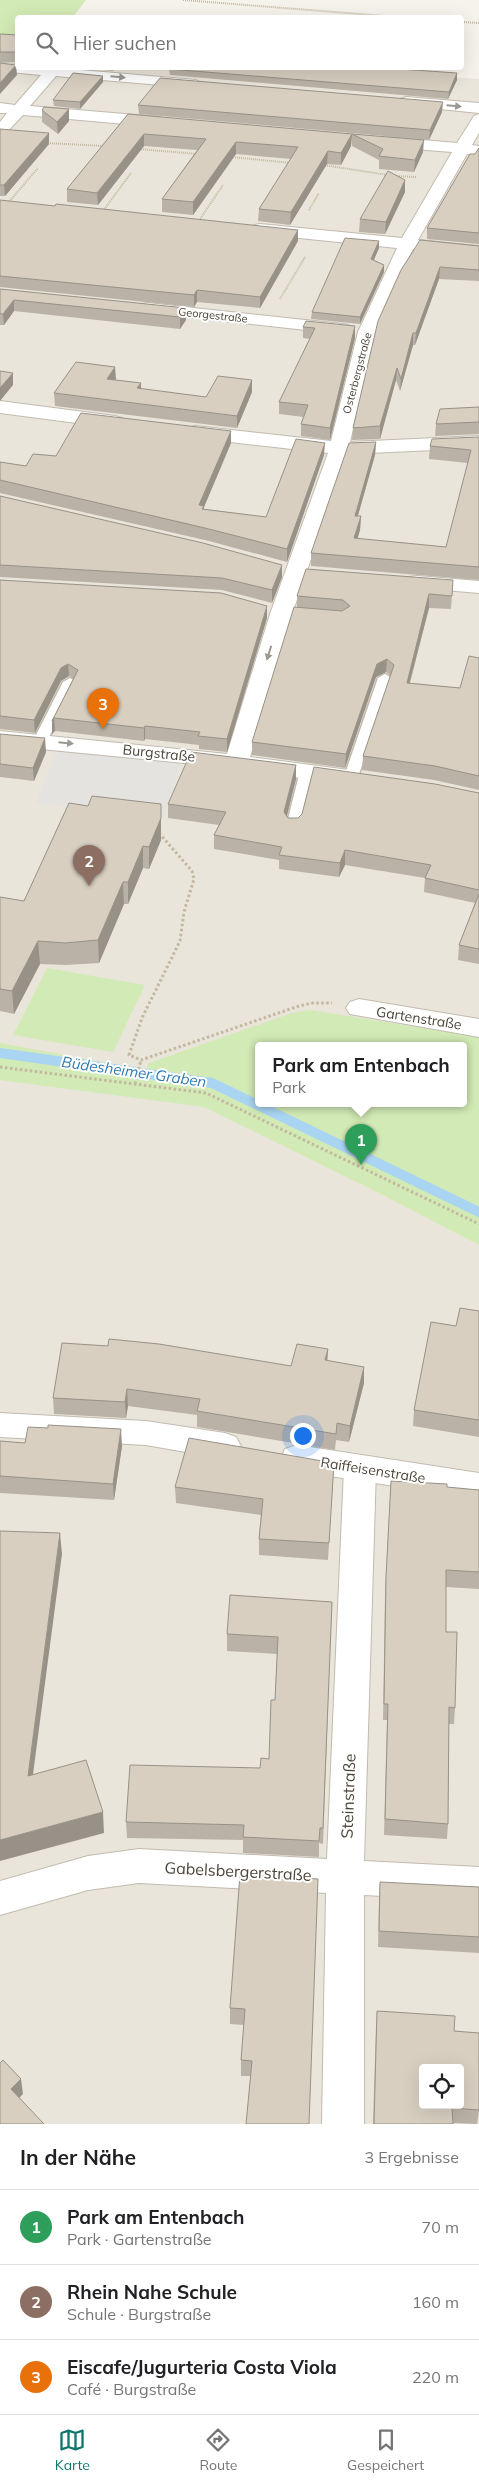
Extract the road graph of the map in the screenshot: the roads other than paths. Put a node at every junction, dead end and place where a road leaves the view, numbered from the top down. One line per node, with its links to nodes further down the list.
1 (0, 67): 2 (street)
2 (15, 68)
3 (31, 70): 4 (street)
4 (52, 72): 5 (street, one-way to 5); 9 (street)
5 (210, 85)
6 (388, 100): 8 (street, one-way to 8)
7 (0, 108): 9 (street)
8 (479, 108)
9 (19, 110): 11 (street); 12 (street)
10 (479, 119): 14 (street, Osterbergstraße)
11 (176, 124)
12 (0, 131)
13 (373, 141): 14 (street)
14 (470, 149): 16 (street, Osterbergstraße)
15 (198, 223): 16 (street)
16 (407, 244): 17 (street); 19 (street, Osterbergstraße)
17 (479, 251)
18 (129, 306): 19 (street, Georgestraße)
19 (367, 332): 24 (street, Osterbergstraße)
20 (0, 407): 21 (street)
21 (136, 424)
22 (174, 429): 24 (street)
23 (479, 442): 24 (street)
24 (339, 448): 31 (street, Osterbergstraße, one-way to 31)
25 (401, 581): 26 (street)
26 (479, 587)
27 (385, 678): 33 (lane, Burgstraße)
28 (70, 682): 30 (lane)
29 (0, 738): 30 (street, Burgstraße)
30 (40, 741): 31 (street, Burgstraße, one-way to 31)
31 (237, 762): 32 (street, Burgstraße)
32 (307, 771): 33 (street, Burgstraße); 34 (lane)
33 (360, 778)
34 (293, 827)
35 (359, 1008): 36 (street, Gartenstraße)
36 (479, 1028)
37 (0, 1425): 38 (street, Raiffeisenstraße)
38 (360, 1469): 39 (street, Raiffeisenstraße); 40 (street, Steinstraße)
39 (479, 1486)
40 (345, 1876): 41 (street, Gabelsbergerstraße); 42 (street, Gabelsbergerstraße); 43 (street, Steinstraße)
41 (479, 1884)
42 (0, 1898)
43 (343, 2124)

